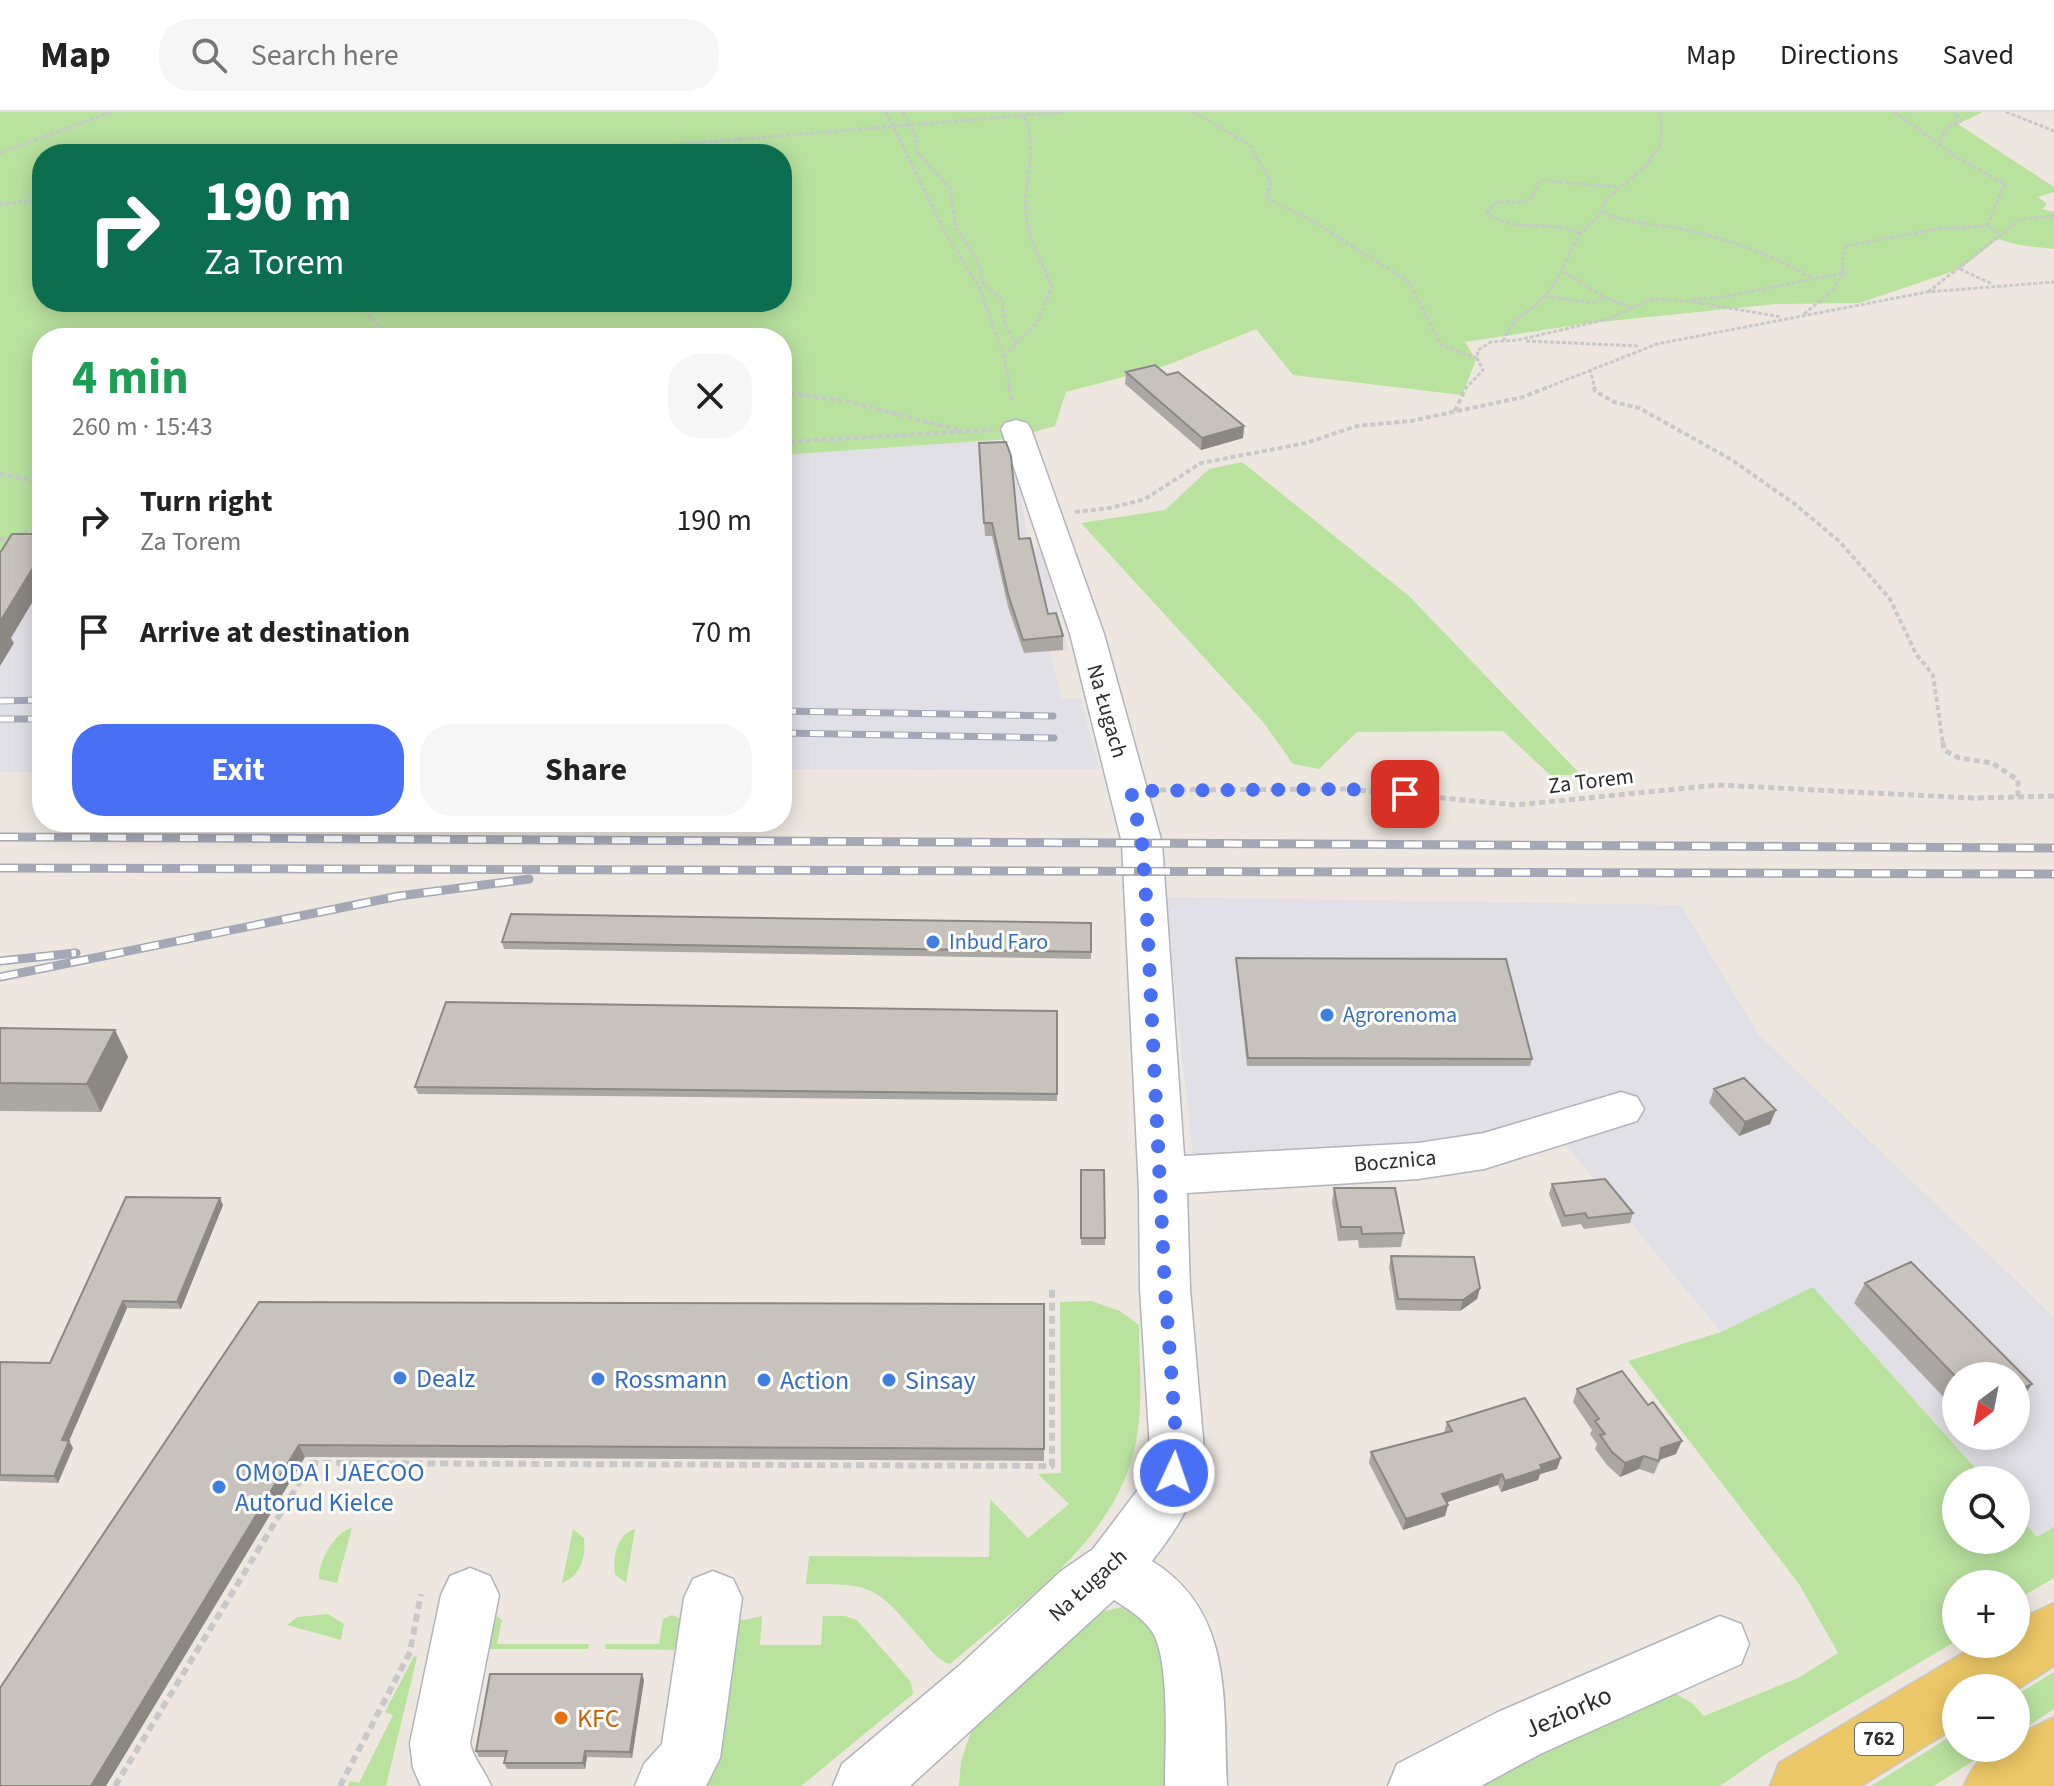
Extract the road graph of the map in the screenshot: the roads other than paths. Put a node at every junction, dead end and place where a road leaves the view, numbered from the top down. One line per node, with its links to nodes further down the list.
1 (1014, 416): 3 (street, Na Ługach)
2 (1621, 1109): 3 (street, Bocznica)
3 (1162, 1176): 4 (street, Na Ługach)
4 (1113, 1568): 12 (street, Na Ługach); 15 (street)
5 (445, 1594): 13 (street)
6 (713, 1598): 14 (street)
7 (2054, 1632): 9 (main road)
8 (1720, 1644): 16 (street, Jeziorko)
9 (1986, 1674)
10 (1942, 1701): 17 (main road, 762)
11 (2054, 1749): 18 (main road)
12 (866, 1785)
13 (460, 1786)
14 (666, 1786)
15 (1196, 1786)
16 (1419, 1786)
17 (1802, 1786)
18 (1996, 1786)

